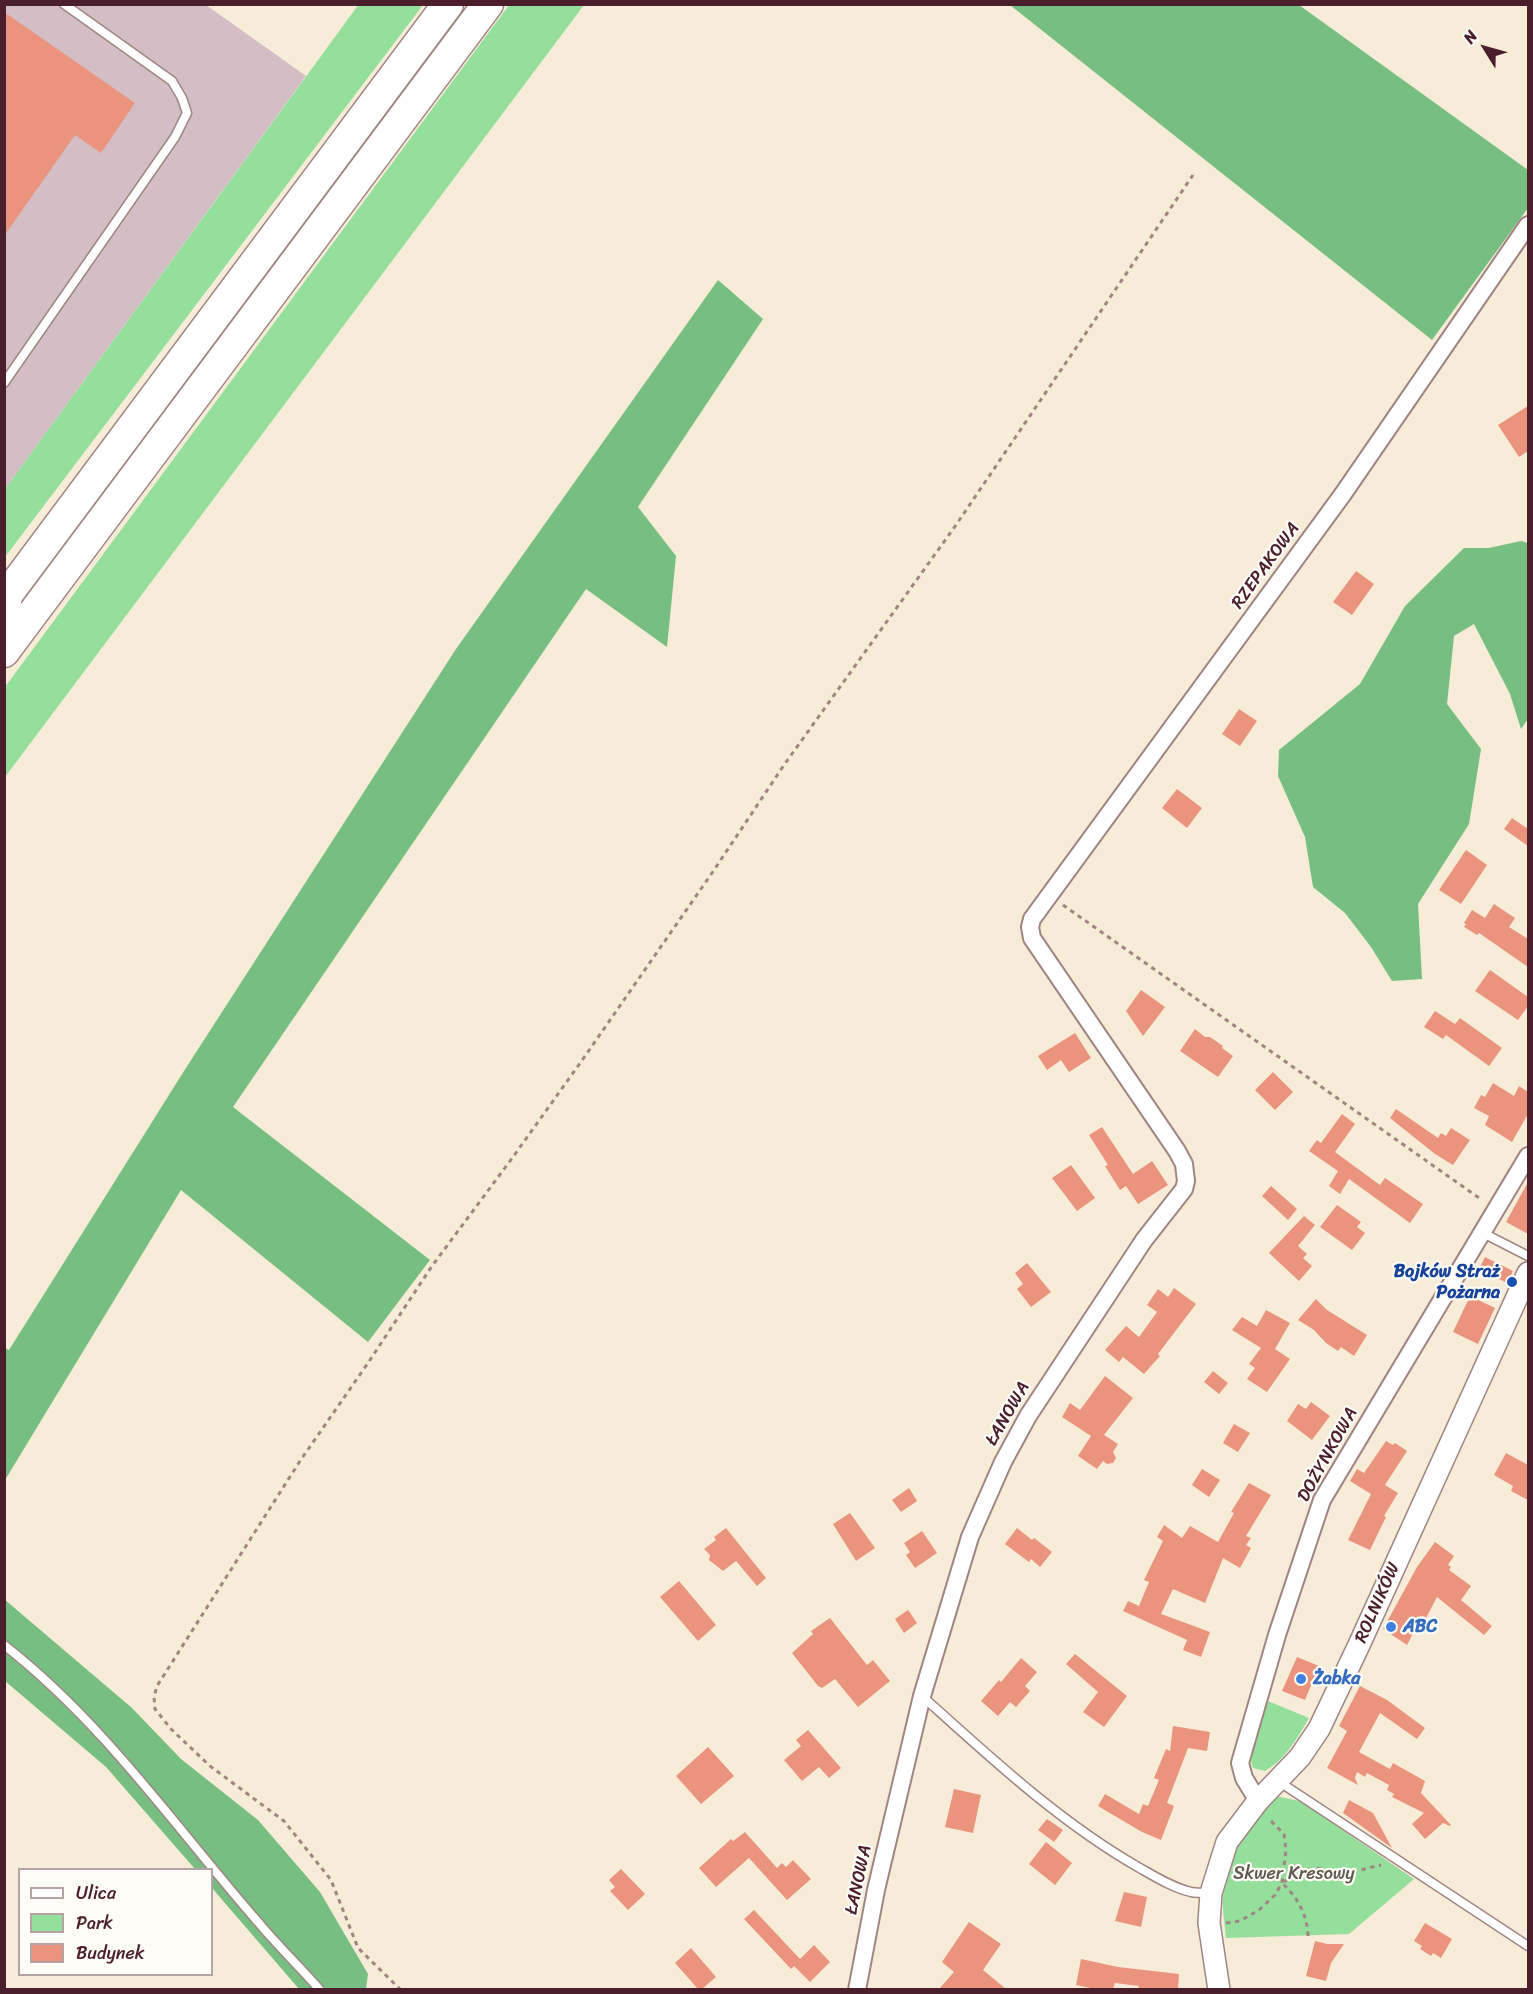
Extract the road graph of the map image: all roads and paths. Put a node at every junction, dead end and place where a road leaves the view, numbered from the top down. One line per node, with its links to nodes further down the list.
1 (64, 4): 6 (lane)
2 (448, 4): 7 (highway)
3 (488, 4): 8 (highway)
4 (1192, 175): 34 (path)
5 (1528, 225): 14 (street, RZEPAKOWA)
6 (4, 382)
7 (79, 499): 9 (lane); 11 (highway)
8 (105, 517): 10 (lane); 13 (highway)
9 (33, 575)
10 (36, 593)
11 (18, 598): 12 (lane)
12 (4, 625)
13 (4, 652)
14 (1050, 895): 15 (street, RZEPAKOWA); 17 (path)
15 (1030, 927): 22 (street, ŁANOWA)
16 (1528, 1156): 17 (street, DOŻYNKOWA)
17 (1496, 1210): 18 (street, DOŻYNKOWA)
18 (1483, 1233): 19 (lane); 24 (street, DOŻYNKOWA)
19 (1528, 1256)
20 (1528, 1273): 23 (street, ROLNIKÓW)
21 (4, 1645): 27 (lane)
22 (922, 1696): 29 (lane); 35 (street, ŁANOWA)
23 (1278, 1781): 24 (street, ROLNIKÓW); 25 (lane)
24 (1261, 1807): 28 (path); 29 (street, ROLNIKÓW)
25 (1392, 1856): 28 (path); 32 (lane)
26 (213, 1868): 33 (lane)
27 (213, 1868)
28 (1282, 1883): 30 (path); 31 (path)
29 (1211, 1893): 36 (street, ROLNIKÓW)
30 (1224, 1923)
31 (1308, 1936)
32 (1528, 1946)
33 (320, 1989)
34 (401, 1989)
35 (857, 1989)
36 (1219, 1989)

